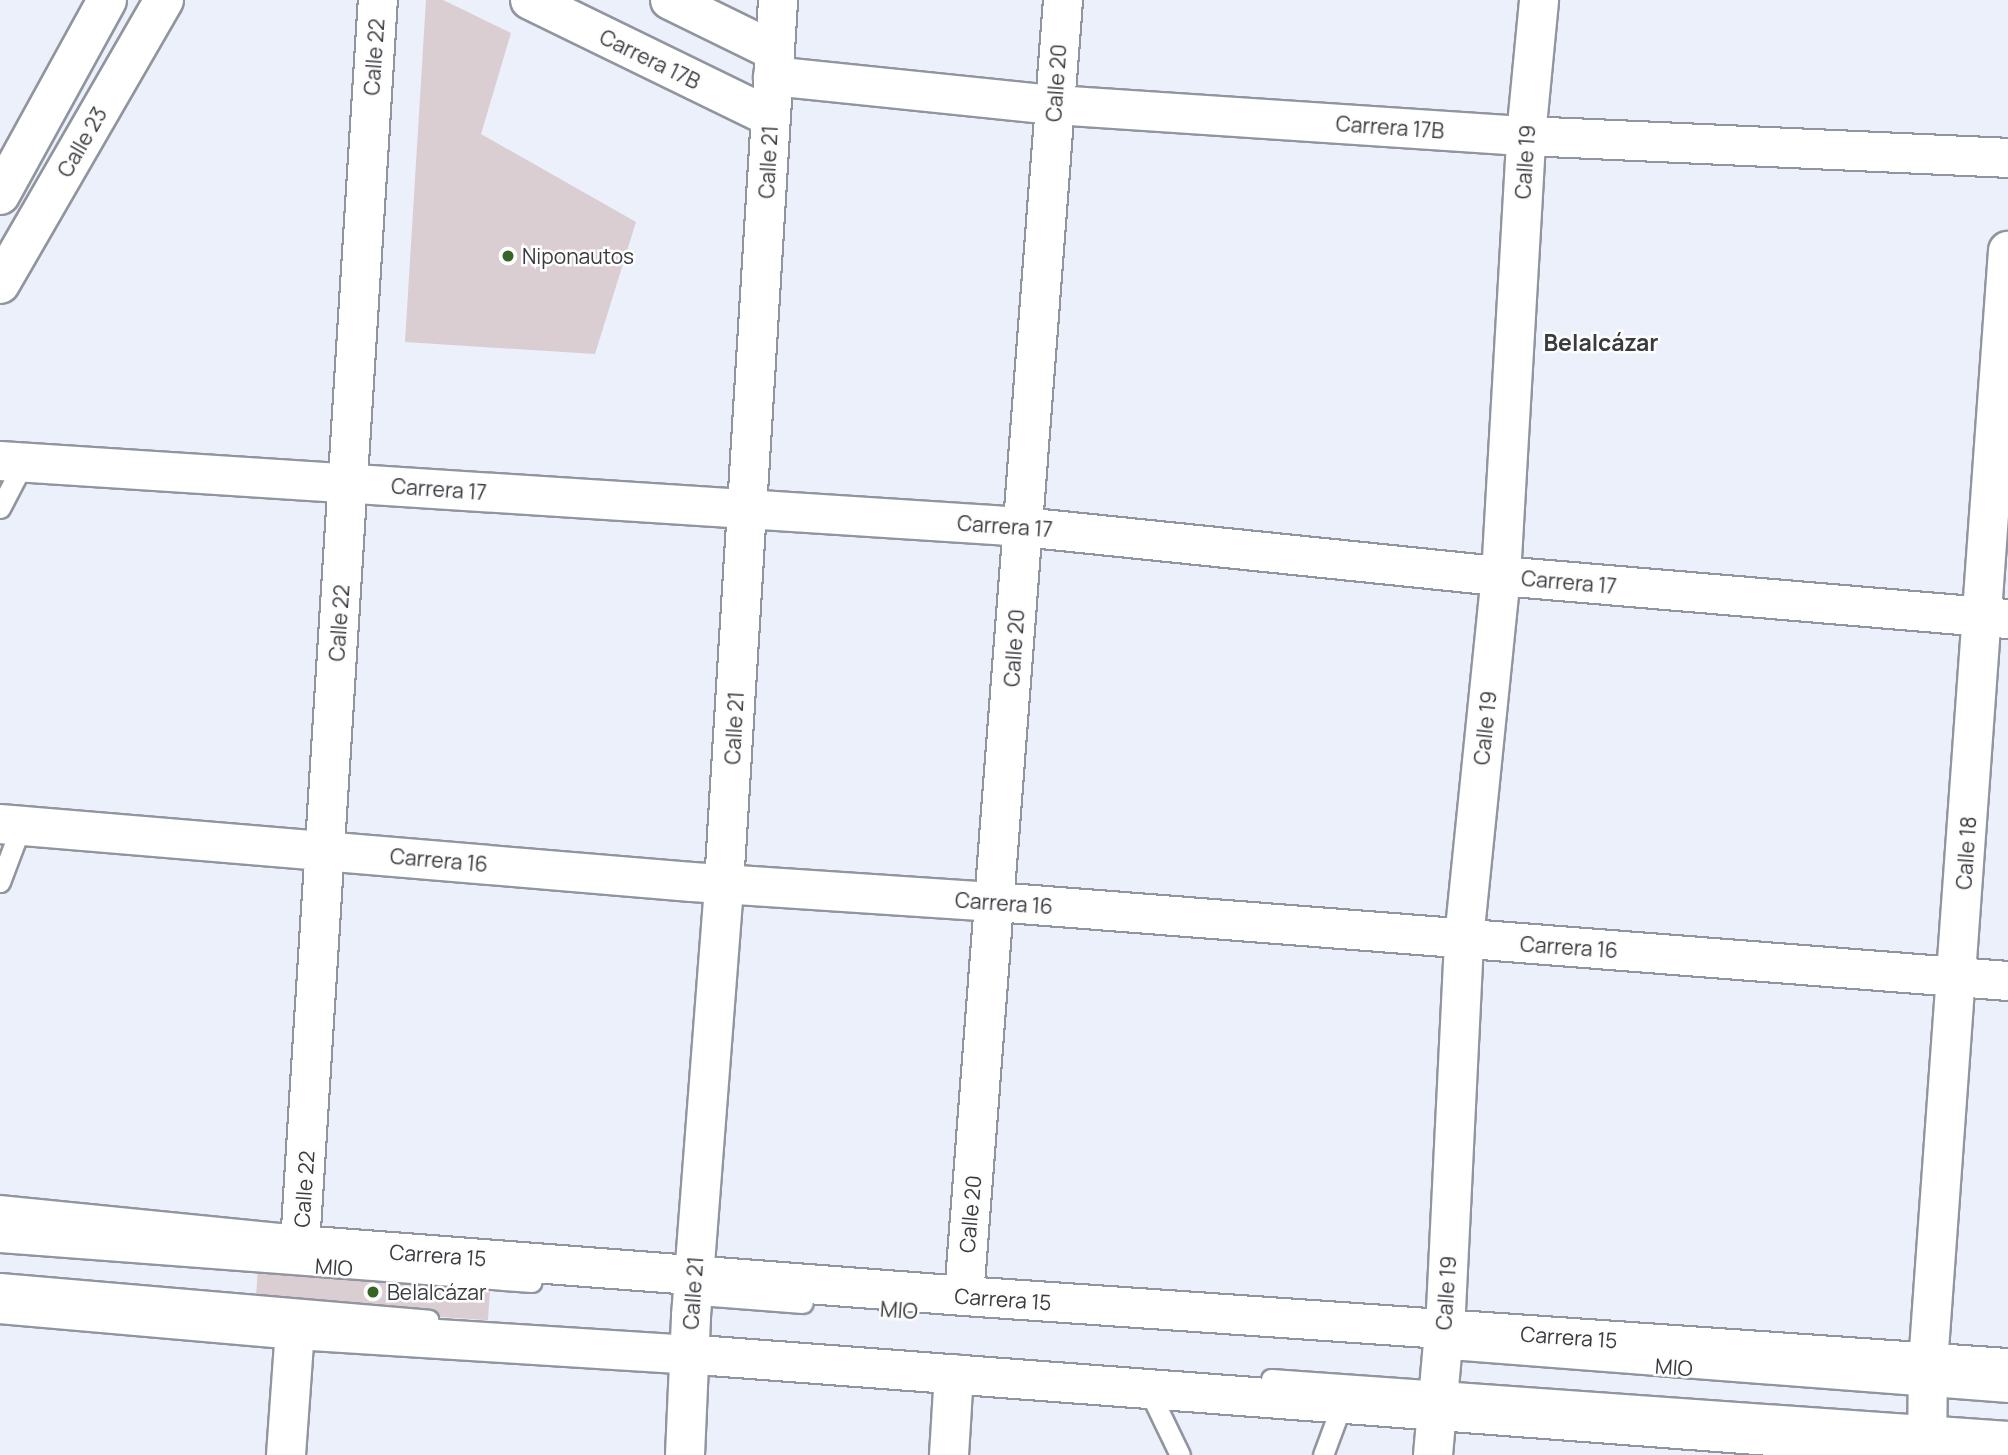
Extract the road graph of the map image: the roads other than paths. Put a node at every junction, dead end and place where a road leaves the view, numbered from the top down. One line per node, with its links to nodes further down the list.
1 (107, 0): 14 (street)
2 (164, 0): 16 (street, Calle 23)
3 (378, 0): 19 (street, Calle 22)
4 (530, 0): 11 (street, Carrera 17B)
5 (670, 0): 9 (street, Carrera 17B)
6 (778, 0): 9 (street, Calle 21)
7 (1063, 0): 10 (street, Calle 20)
8 (1539, 0): 12 (street, Calle 19)
9 (774, 64): 10 (street, Carrera 17B); 11 (street, Calle 21)
10 (1055, 106): 12 (street, Carrera 17B); 22 (street, Calle 20)
11 (770, 117): 21 (street, Calle 21)
12 (1526, 136): 13 (street, Carrera 17B); 23 (street, Calle 19)
13 (2008, 158)
14 (0, 195)
15 (2008, 251): 17 (street, Calle 18)
16 (0, 284)
17 (2005, 325): 24 (street, Calle 18)
18 (12, 461): 19 (street, Carrera 17); 20 (lane)
19 (347, 483): 21 (street, Carrera 17); 26 (street, Calle 22)
20 (0, 508)
21 (747, 509): 22 (street, Carrera 17); 28 (street, Calle 21)
22 (1023, 527): 23 (street, Carrera 17); 29 (street, Calle 20)
23 (1501, 576): 24 (street, Carrera 17); 30 (street, Calle 19)
24 (1996, 618): 31 (street, Calle 18)
25 (11, 825): 26 (street, Carrera 16); 27 (lane)
26 (325, 850): 28 (street, Carrera 16); 34 (street, Calle 22)
27 (0, 882)
28 (724, 884): 29 (street, Carrera 16); 36 (street, Calle 21)
29 (995, 902): 30 (street, Carrera 16); 37 (street, Calle 20)
30 (1464, 939): 31 (street, Carrera 16); 40 (street, Calle 19)
31 (1957, 977): 32 (street, Carrera 16); 44 (street, Calle 18)
32 (2008, 981)
33 (5, 1220): 34 (street, Carrera 15); 36 (lane, MIO)
34 (300, 1245): 36 (street, Carrera 15)
35 (0, 1283): 41 (lane, MIO)
36 (694, 1284): 37 (street, Carrera 15); 40 (lane, MIO); 41 (street, Calle 21)
37 (964, 1296): 40 (street, Carrera 15)
38 (0, 1304): 39 (street)
39 (295, 1330): 41 (street); 52 (street)
40 (1444, 1338): 44 (street, Carrera 15); 47 (street, Calle 19)
41 (690, 1349): 43 (street); 47 (lane, MIO); 53 (street, Calle 21)
42 (2008, 1368): 44 (street, Carrera 15)
43 (954, 1374): 45 (street); 54 (street)
44 (1928, 1376): 46 (lane); 50 (street, Calle 18)
45 (1149, 1391): 48 (street); 55 (lane)
46 (2008, 1392)
47 (1437, 1401): 48 (street); 50 (street); 57 (street, Calle 19)
48 (1342, 1404): 56 (lane)
49 (2008, 1431): 50 (lane)
50 (1927, 1443): 51 (street)
51 (2008, 1454)
52 (286, 1455)
53 (685, 1455)
54 (948, 1455)
55 (1180, 1455)
56 (1323, 1455)
57 (1433, 1455)

